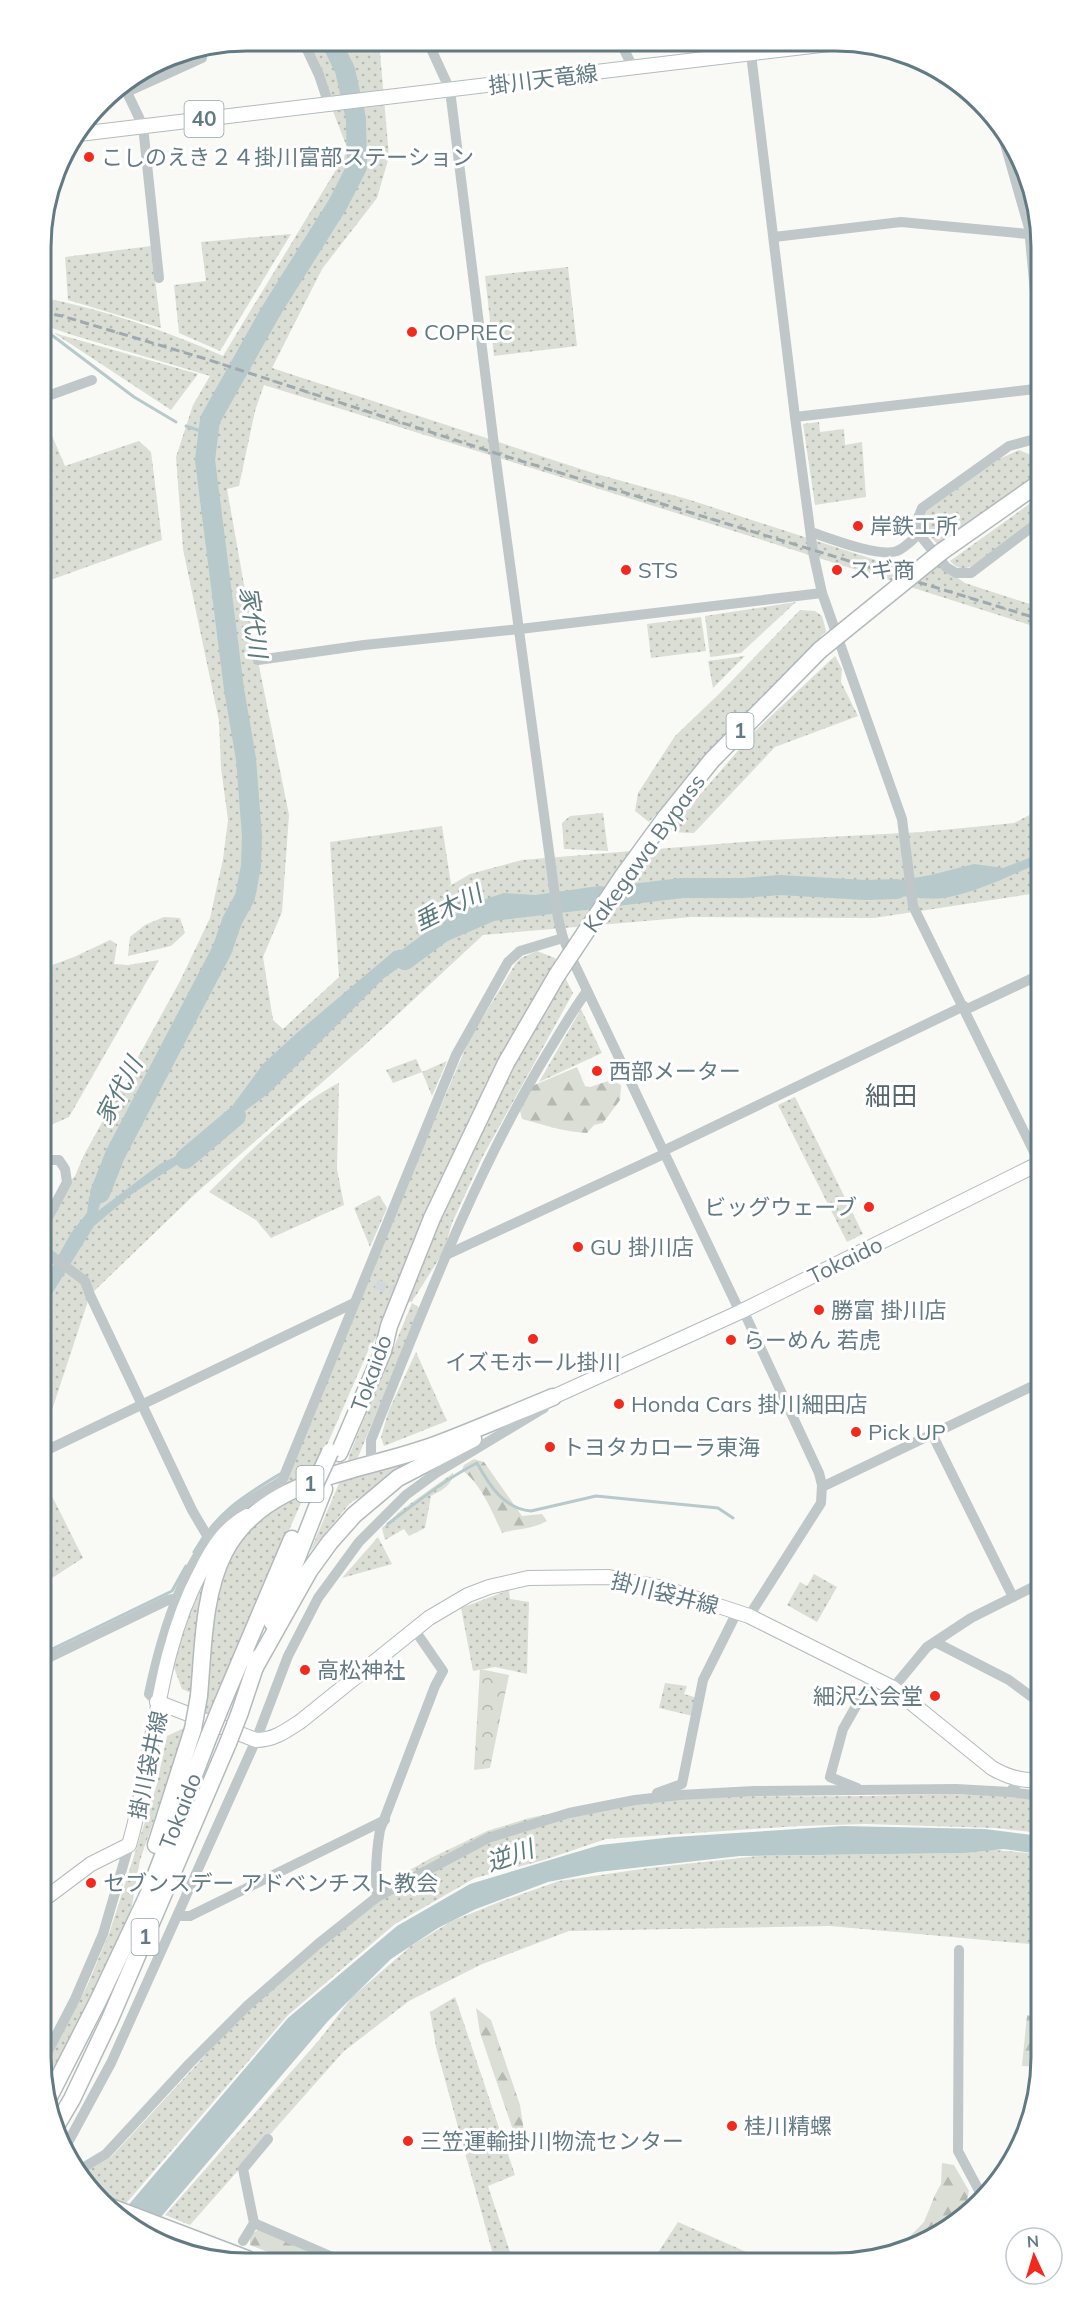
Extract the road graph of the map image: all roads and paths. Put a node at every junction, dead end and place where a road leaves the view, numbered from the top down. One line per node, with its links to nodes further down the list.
1 (308, 51): 11 (street)
2 (432, 51): 9 (street)
3 (625, 51): 7 (street)
4 (773, 51): 5 (main road, 掛川天竜線 / 40)
5 (750, 54): 7 (main road, 掛川天竜線 / 40); 17 (street)
6 (202, 58): 8 (street)
7 (633, 68): 9 (main road, 掛川天竜線 / 40)
8 (142, 81)
9 (450, 90): 11 (main road, 掛川天竜線 / 40); 29 (street)
10 (127, 93): 12 (street)
11 (329, 105): 12 (main road, 40)
12 (143, 126): 13 (main road, 40); 18 (street)
13 (88, 133)
14 (1009, 157): 15 (street)
15 (1030, 229)
16 (1030, 230): 17 (street)
17 (774, 237): 22 (street)
18 (159, 278)
19 (92, 380): 21 (street)
20 (1031, 389): 22 (street)
21 (51, 395)
22 (795, 417): 26 (street)
23 (1031, 440): 27 (street)
24 (1031, 489): 46 (highway, Kakegawa Bypass / 1, bridge)
25 (1031, 528): 27 (street)
26 (811, 532): 27 (street); 28 (street)
27 (919, 534)
28 (822, 593): 29 (street); 34 (street)
29 (520, 629): 30 (street); 31 (street)
30 (258, 660)
31 (563, 938): 33 (street); 42 (street)
32 (1031, 979): 34 (street)
33 (587, 991): 36 (street); 40 (street)
34 (964, 1008): 35 (street); 36 (street)
35 (1031, 1147)
36 (664, 1152): 40 (street); 45 (street)
37 (51, 1160): 39 (street)
38 (1031, 1166): 45 (main road, Tokaido)
39 (51, 1213)
40 (446, 1255): 53 (street)
41 (51, 1256): 50 (street)
42 (364, 1280): 43 (street); 44 (street)
43 (376, 1284)
44 (354, 1303): 50 (street); 57 (street)
45 (742, 1311): 47 (main road, Tokaido); 54 (street)
46 (389, 1326): 55 (highway, Tokaido / 1)
47 (582, 1384): 49 (main road, Tokaido); 70 (street)
48 (1031, 1387): 51 (street)
49 (553, 1397): 53 (highway, 1); 65 (highway, 1)
50 (142, 1405): 52 (street); 57 (street)
51 (932, 1434): 54 (street); 59 (street)
52 (51, 1448)
53 (371, 1464): 56 (highway, 1)
54 (822, 1487): 61 (street)
55 (318, 1490): 65 (highway, Tokaido / 1); 82 (highway, Tokaido / 1, bridge)
56 (257, 1511): 69 (main road); 82 (highway, 1, bridge)
57 (209, 1539): 60 (street)
58 (1031, 1588): 59 (street)
59 (1013, 1597): 63 (street)
60 (178, 1598): 64 (street); 69 (street)
61 (743, 1614): 62 (main road, 掛川袋井線); 66 (main road, 掛川袋井線); 76 (street)
62 (414, 1629): 70 (main road, 掛川袋井線); 77 (street)
63 (935, 1642): 67 (street); 68 (street)
64 (51, 1657)
65 (255, 1667): 86 (highway, Tokaido / 1, bridge)
66 (872, 1678): 67 (main road, 掛川袋井線); 73 (street)
67 (893, 1688): 71 (main road, 掛川袋井線)
68 (1031, 1696)
69 (157, 1702): 70 (main road, 掛川袋井線); 78 (main road, 掛川袋井線)
70 (256, 1740): 81 (street)
71 (1031, 1781)
72 (1031, 1782): 74 (street)
73 (861, 1790): 74 (street); 76 (street)
74 (1010, 1792): 75 (street)
75 (1031, 1795)
76 (642, 1799): 80 (street)
77 (385, 1820): 80 (street); 81 (street)
78 (129, 1845): 79 (main road); 84 (street)
79 (51, 1894)
80 (378, 1897): 89 (street)
81 (178, 1916): 88 (street)
82 (128, 1938): 85 (highway, Tokaido / 1)
83 (960, 1950): 90 (street)
84 (51, 2045)
85 (54, 2087)
86 (61, 2118)
87 (268, 2139): 92 (street)
88 (70, 2140)
89 (85, 2167)
90 (978, 2190)
91 (132, 2215): 94 (highway)
92 (254, 2223): 93 (street); 95 (street)
93 (243, 2241)
94 (231, 2252)
95 (323, 2253)

